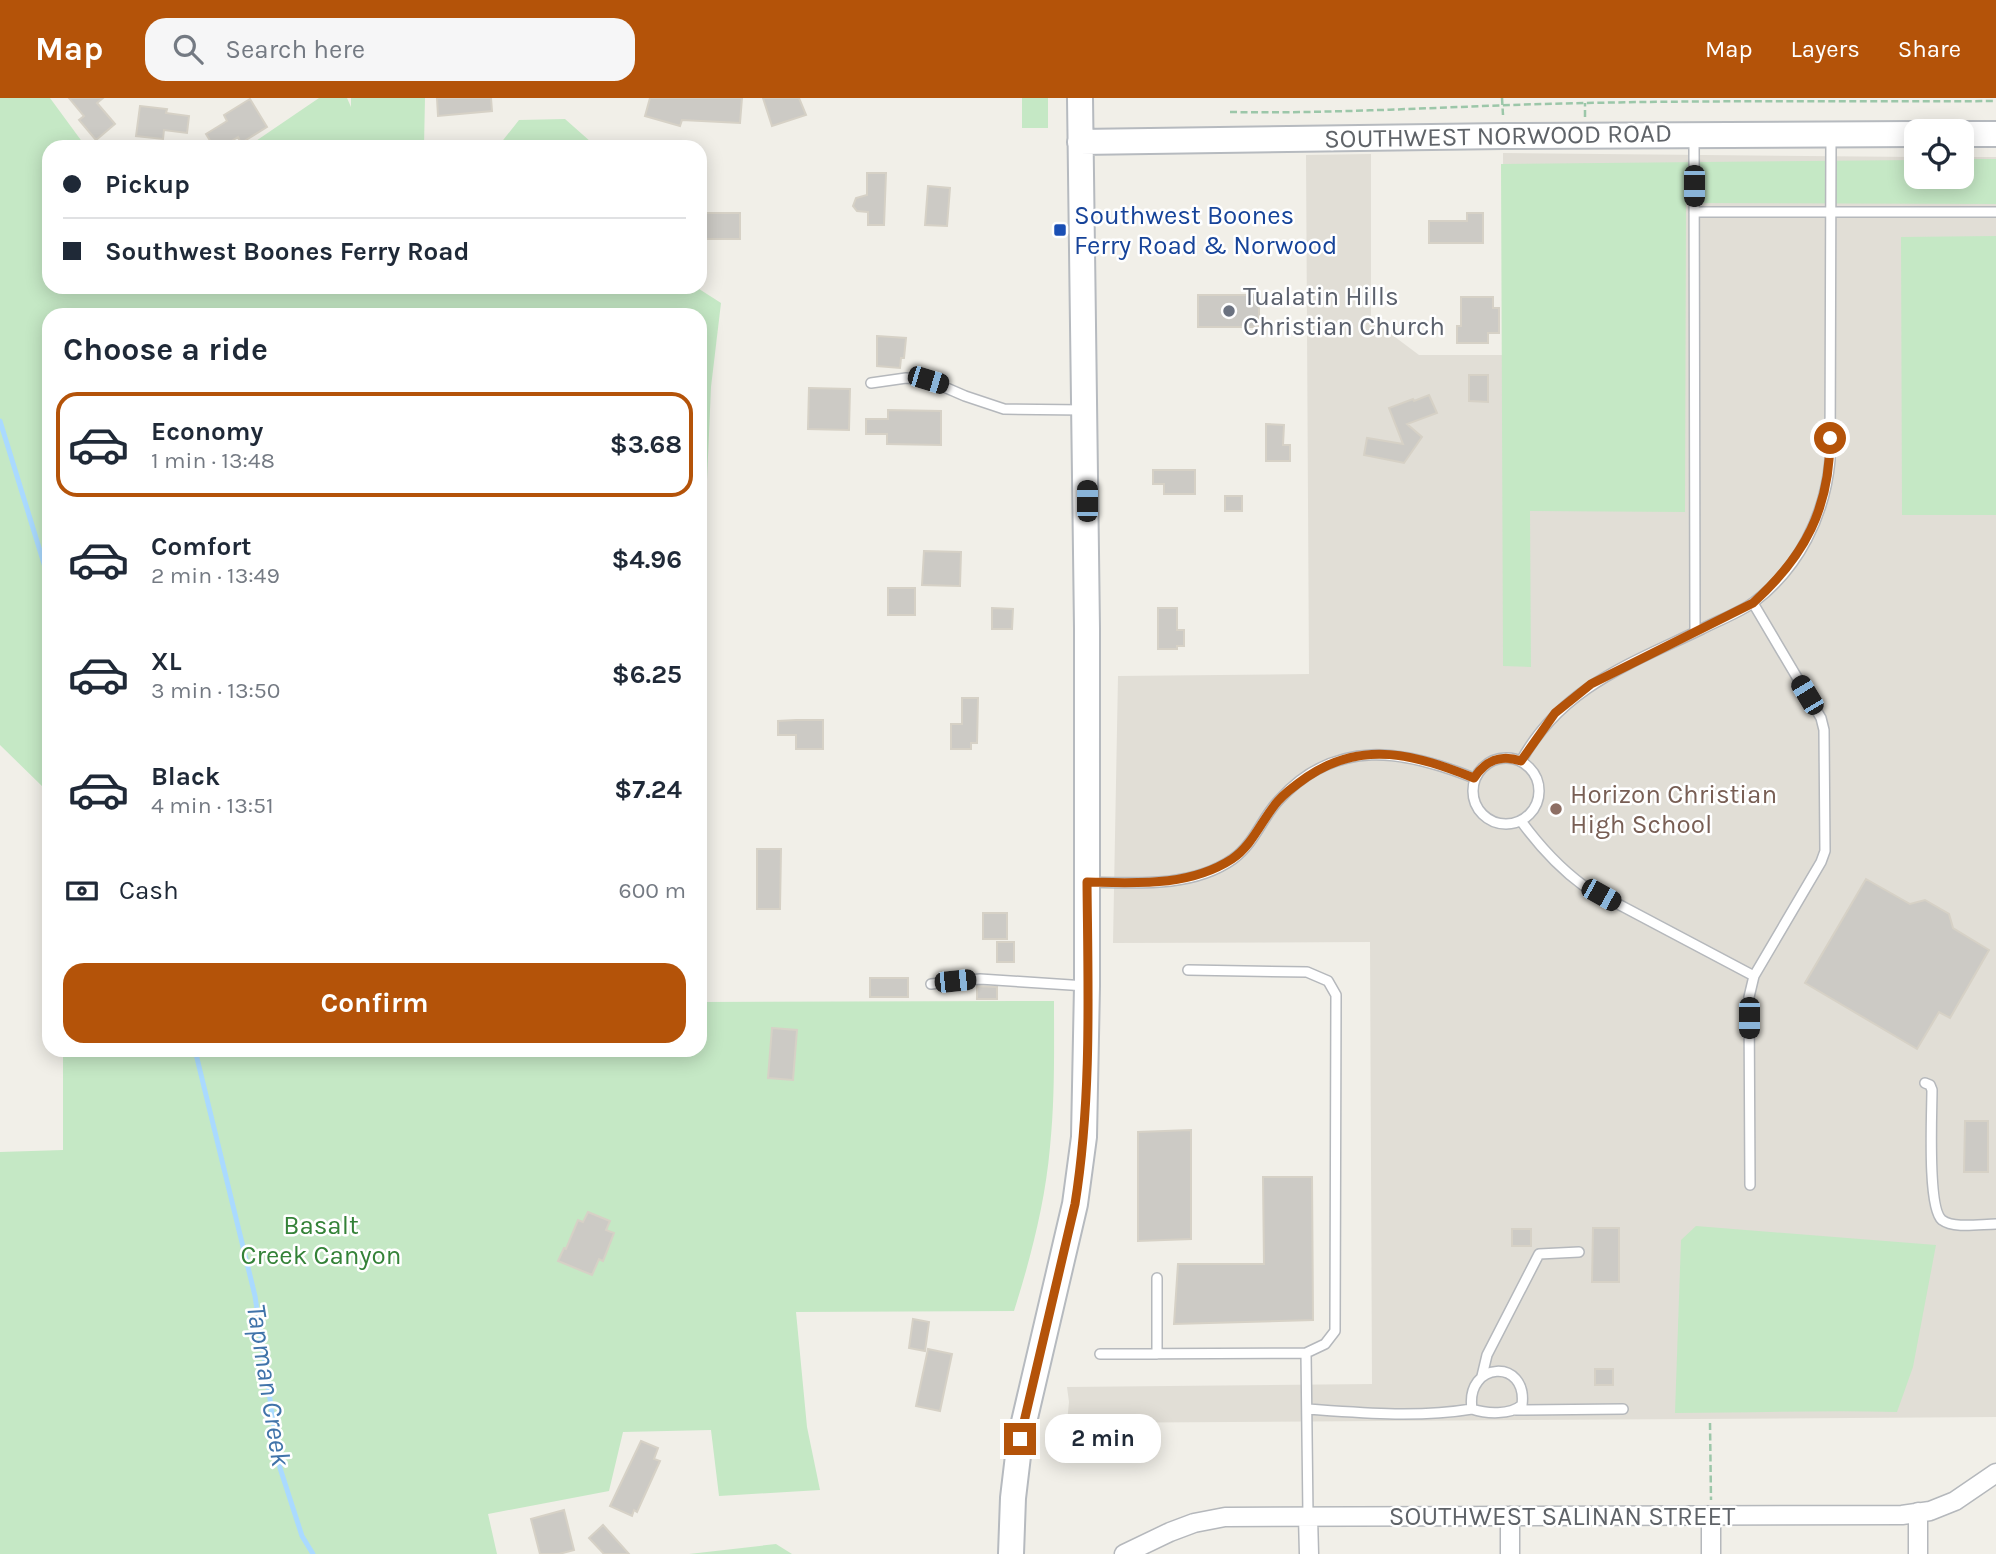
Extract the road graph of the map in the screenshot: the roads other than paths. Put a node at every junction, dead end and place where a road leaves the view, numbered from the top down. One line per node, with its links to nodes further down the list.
1 (1080, 98): 7 (main road)
2 (1830, 134): 3 (main road, SOUTHWEST NORWOOD ROAD); 6 (main road, SOUTHWEST NORWOOD ROAD); 9 (lane)
3 (1904, 134)
4 (1974, 134): 5 (main road)
5 (1996, 134)
6 (1694, 135): 7 (main road, SOUTHWEST NORWOOD ROAD); 8 (lane)
7 (1080, 142): 12 (main road)
8 (1694, 212): 9 (lane); 14 (lane)
9 (1831, 212): 10 (lane); 13 (lane)
10 (1996, 212)
11 (871, 383): 12 (lane)
12 (1086, 410): 18 (main road)
13 (1753, 603): 14 (lane); 20 (lane)
14 (1695, 632): 15 (lane)
15 (1521, 761): 16 (lane); 17 (lane)
16 (1474, 778): 17 (lane); 18 (lane)
17 (1521, 821): 20 (lane)
18 (1087, 882): 22 (main road)
19 (1188, 970): 28 (lane)
20 (1754, 976): 24 (lane)
21 (931, 984): 22 (lane)
22 (1087, 986): 41 (main road)
23 (1925, 1083): 25 (lane)
24 (1750, 1185)
25 (1996, 1224)
26 (1579, 1252): 31 (lane)
27 (1157, 1278): 30 (lane)
28 (1307, 1353): 30 (lane); 32 (lane)
29 (1100, 1354): 30 (lane)
30 (1157, 1354)
31 (1482, 1376): 33 (lane); 35 (lane)
32 (1307, 1409): 33 (lane); 38 (lane)
33 (1472, 1409): 35 (lane)
34 (1623, 1409): 35 (lane)
35 (1516, 1410)
36 (1996, 1473): 37 (street, SOUTHWEST SALINAN STREET)
37 (1918, 1512): 40 (street, SOUTHWEST SALINAN STREET); 46 (street)
38 (1308, 1516): 39 (street, SOUTHWEST SALINAN STREET); 42 (street, SOUTHWEST SALINAN STREET); 43 (street)
39 (1510, 1516): 40 (street, SOUTHWEST SALINAN STREET); 44 (street)
40 (1711, 1516): 45 (street)
41 (1010, 1554)
42 (1124, 1554)
43 (1309, 1554)
44 (1510, 1554)
45 (1711, 1554)
46 (1918, 1554)

